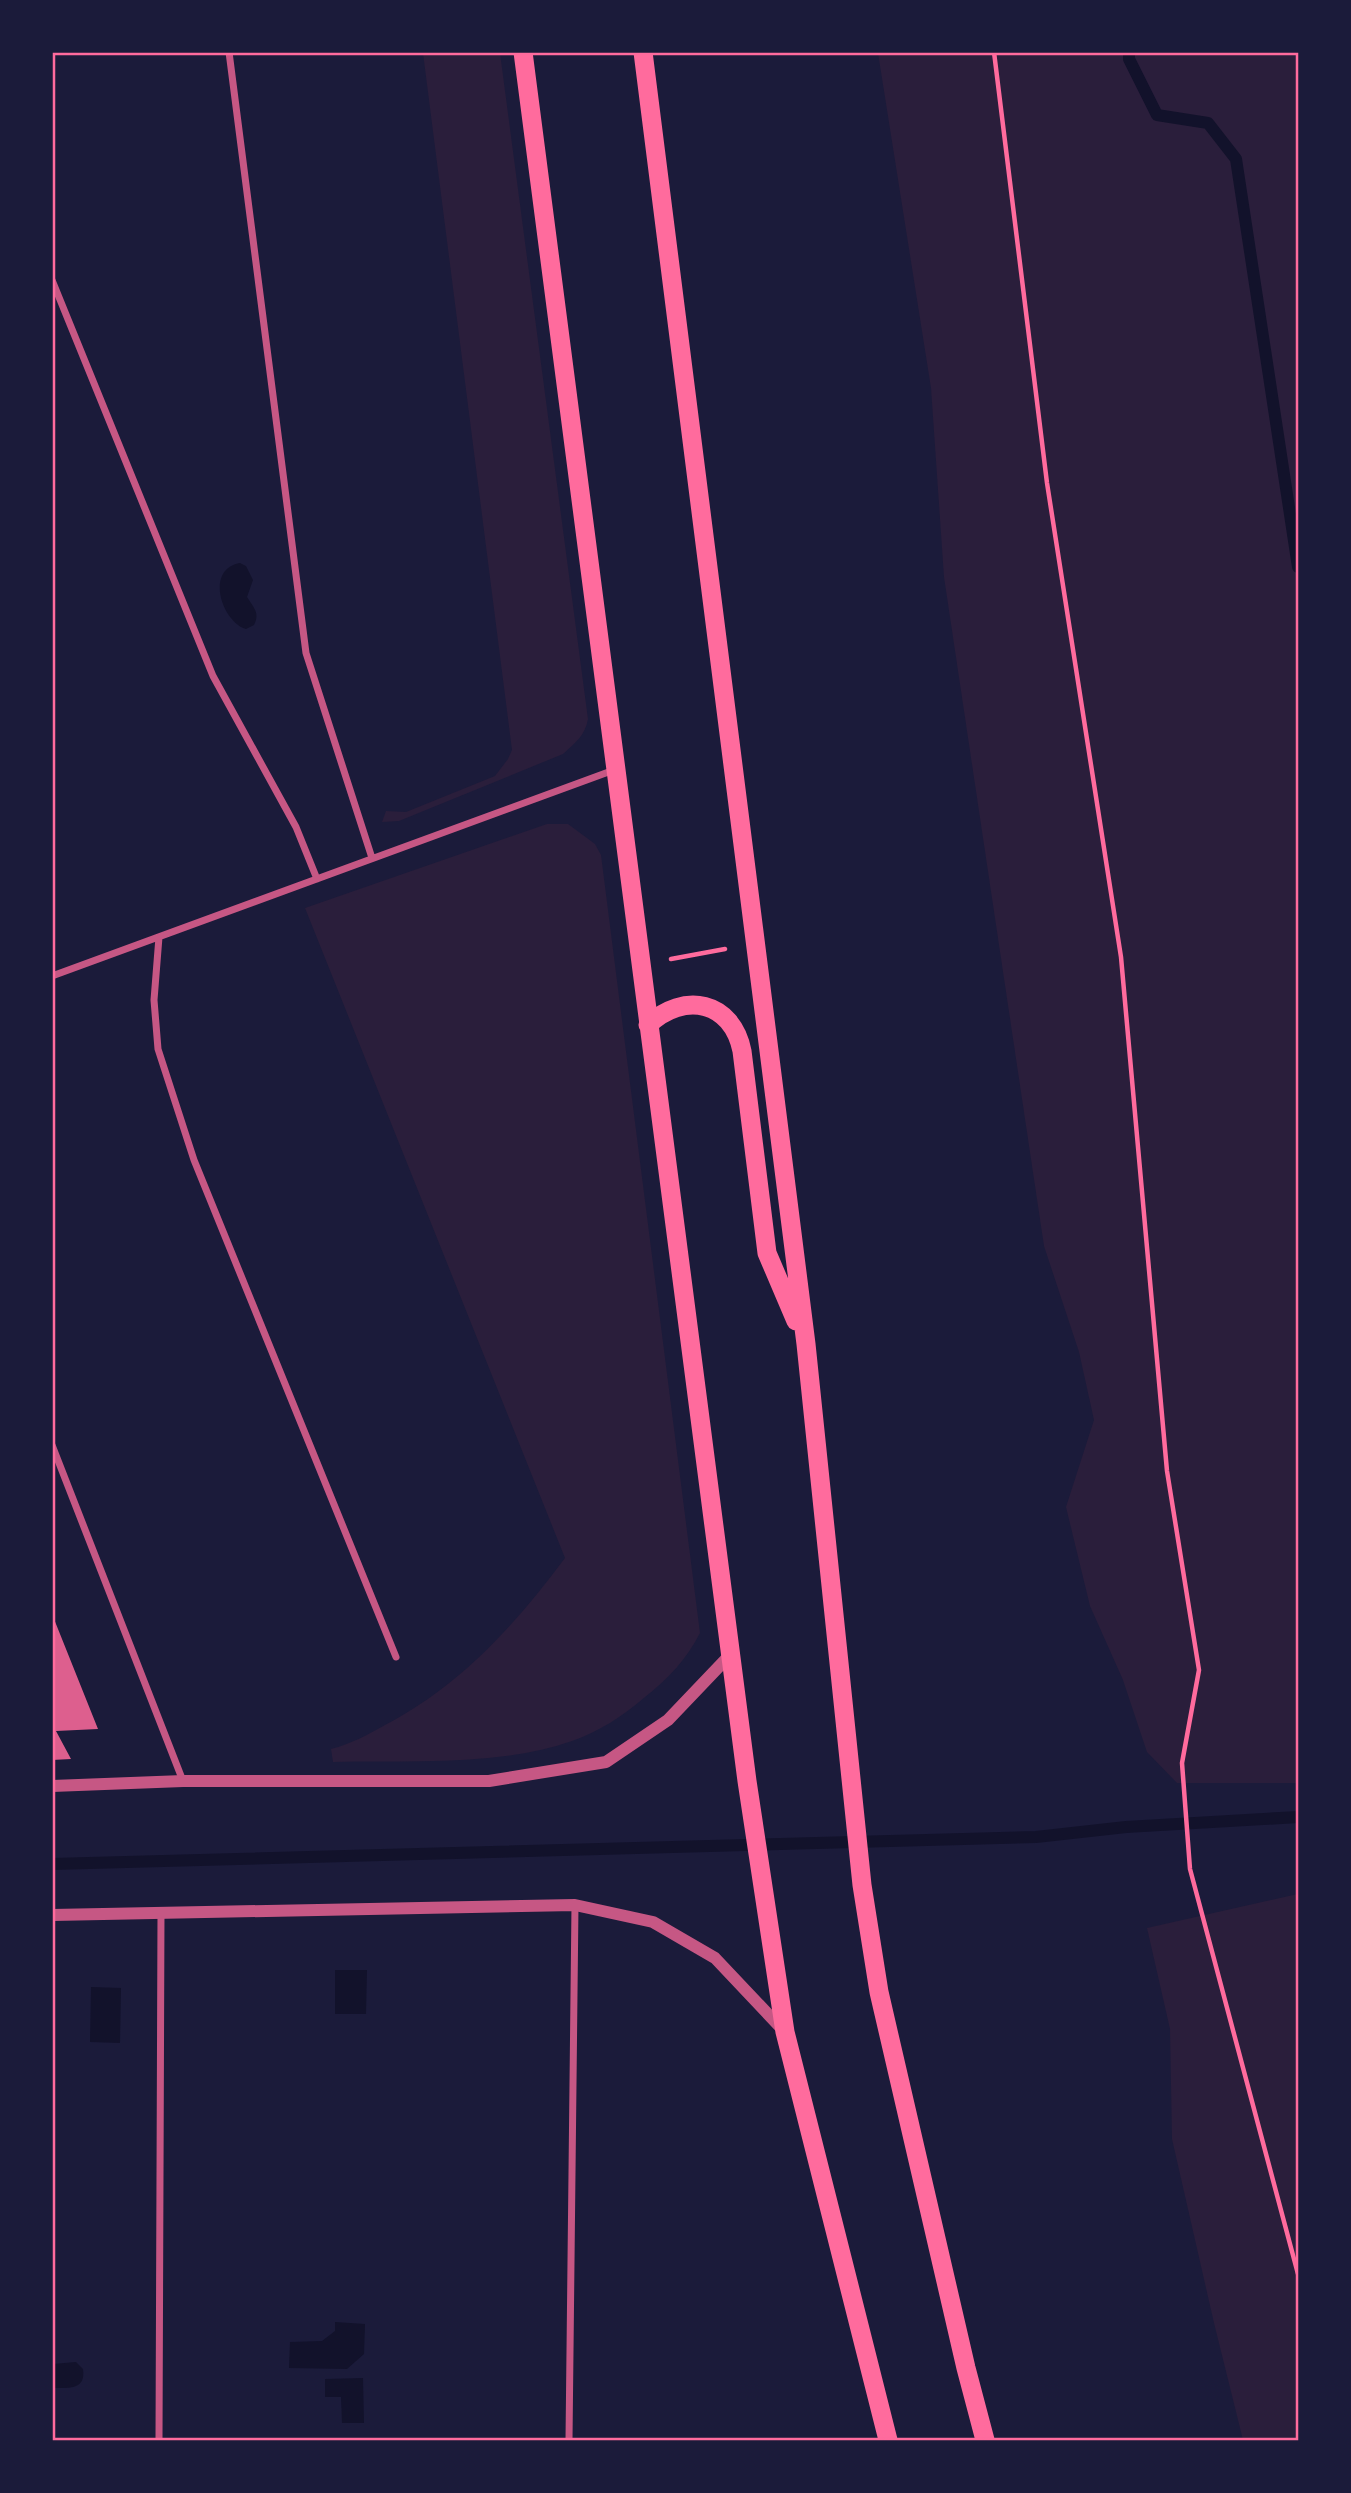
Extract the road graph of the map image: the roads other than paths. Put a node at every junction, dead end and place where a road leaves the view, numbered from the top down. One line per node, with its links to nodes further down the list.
1 (229, 52): 6 (street)
2 (523, 52): 5 (highway)
3 (643, 52): 11 (highway)
4 (52, 280): 7 (street)
5 (615, 769): 6 (street); 10 (highway)
6 (372, 858): 7 (street)
7 (317, 879): 8 (street)
8 (159, 937): 9 (street); 14 (street)
9 (52, 976)
10 (648, 1025): 11 (highway); 13 (highway)
11 (806, 1344): 24 (highway)
12 (52, 1445): 15 (street)
13 (730, 1655): 15 (street); 20 (highway)
14 (396, 1657)
15 (183, 1781): 16 (street)
16 (52, 1786)
17 (575, 1905): 18 (street); 20 (street); 22 (street)
18 (161, 1912): 19 (street); 21 (street)
19 (52, 1915)
20 (785, 2032): 23 (highway)
21 (159, 2441)
22 (569, 2441)
23 (888, 2441)
24 (985, 2441)

